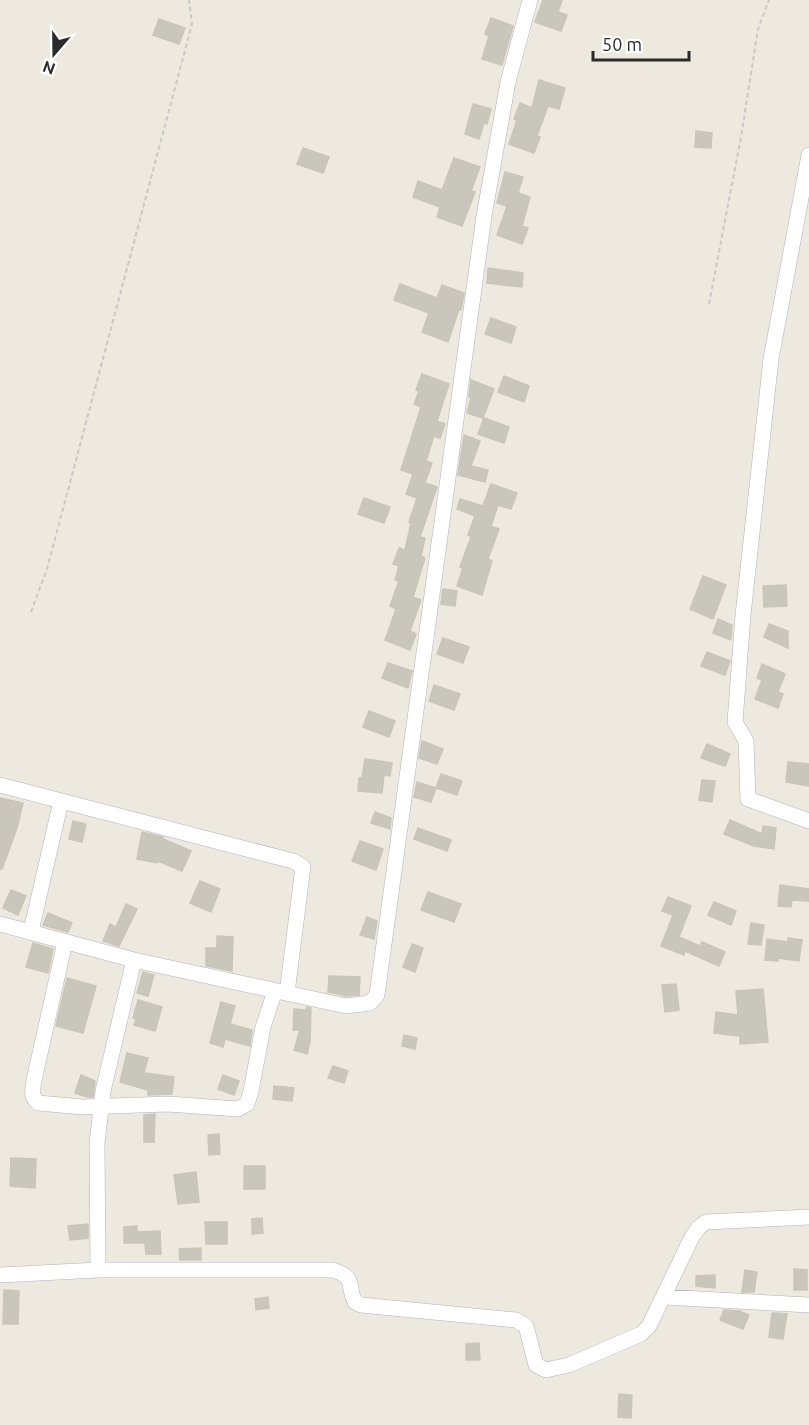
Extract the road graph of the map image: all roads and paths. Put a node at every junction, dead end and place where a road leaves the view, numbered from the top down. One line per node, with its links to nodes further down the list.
1 (189, 0): 6 (path)
2 (530, 0): 14 (street)
3 (769, 0): 5 (path)
4 (809, 155): 9 (street)
5 (709, 304)
6 (31, 612)
7 (0, 785): 8 (street)
8 (61, 801): 11 (street); 14 (street)
9 (809, 821)
10 (0, 924): 11 (street)
11 (31, 931): 12 (street)
12 (65, 942): 13 (street); 15 (street)
13 (134, 960): 14 (street); 15 (street)
14 (281, 992): 15 (street)
15 (101, 1107): 17 (street)
16 (809, 1217): 19 (street)
17 (98, 1270): 18 (street); 19 (street)
18 (0, 1275)
19 (664, 1298): 20 (street)
20 (809, 1305)

